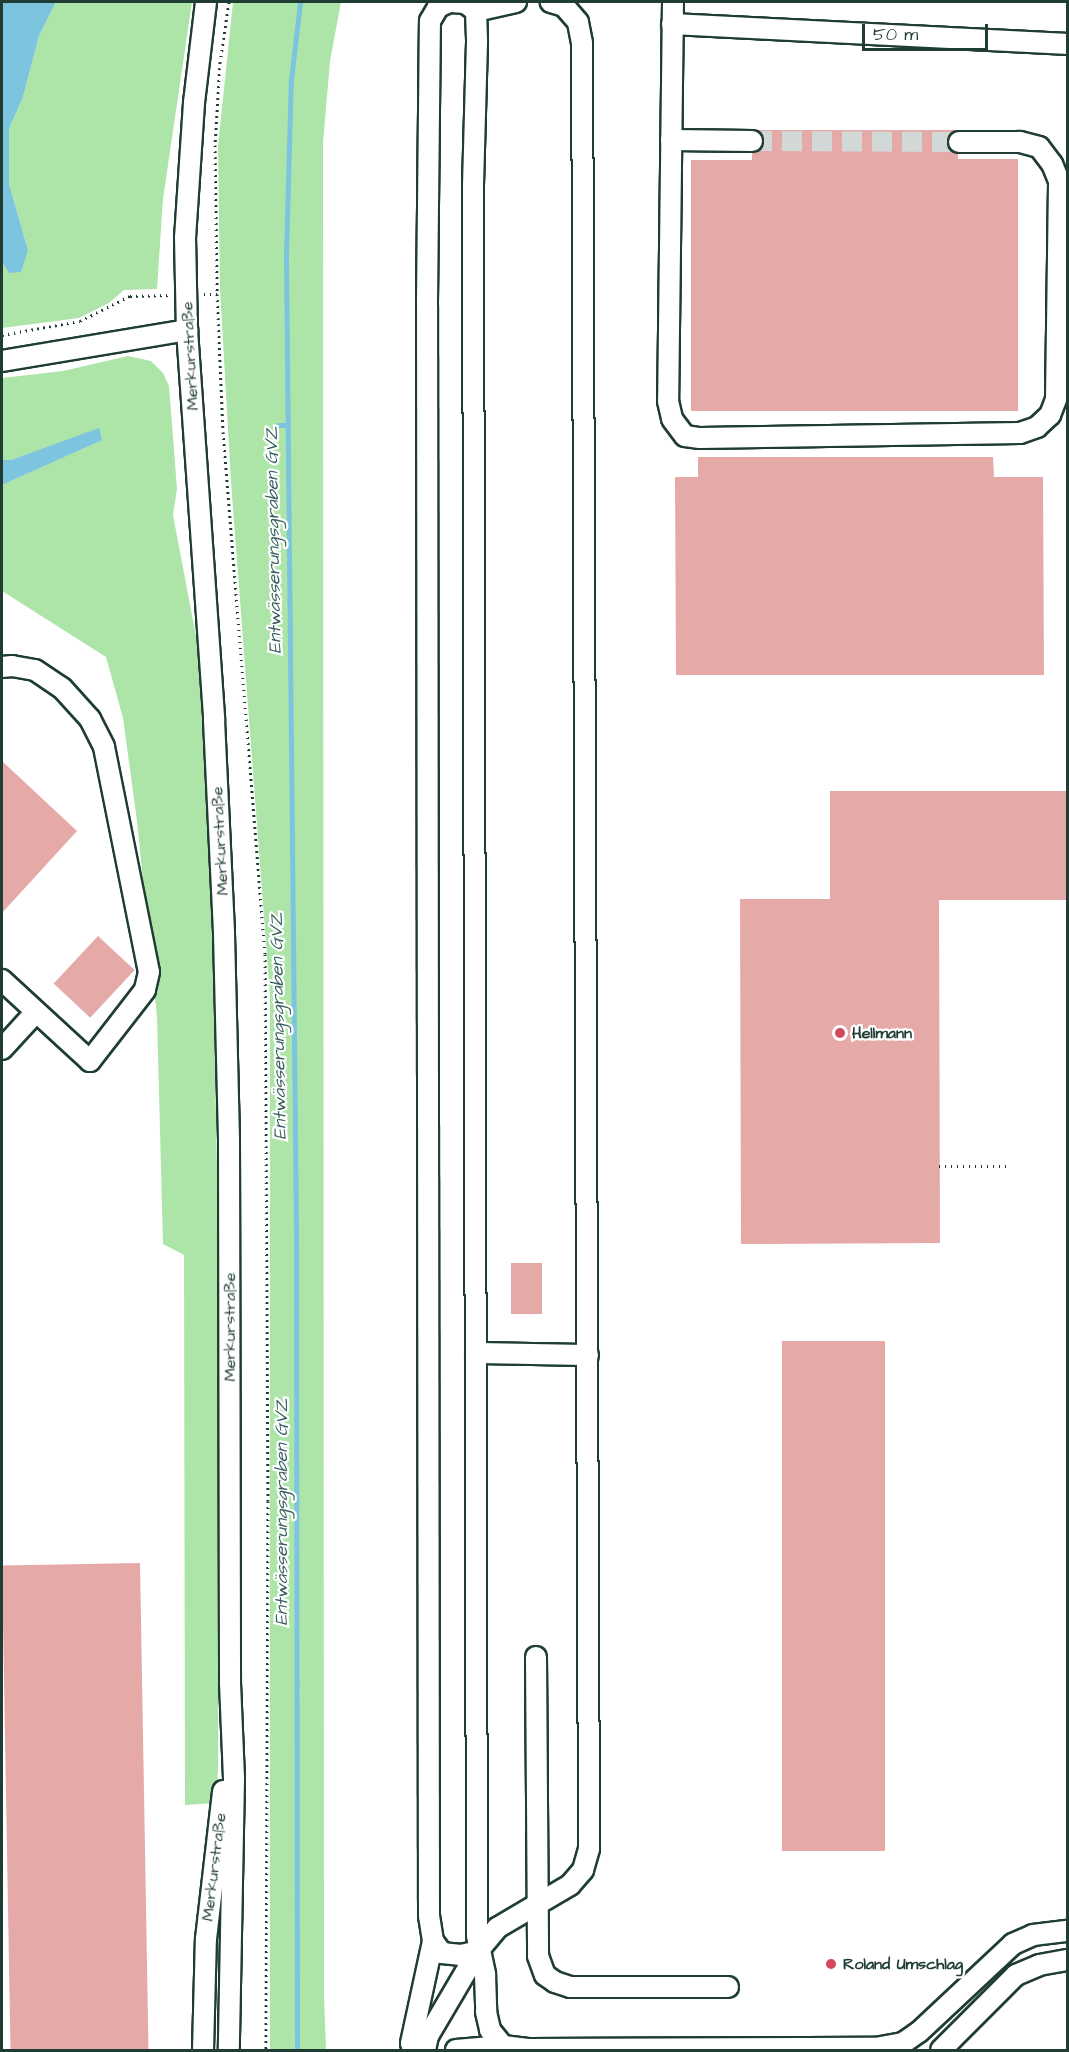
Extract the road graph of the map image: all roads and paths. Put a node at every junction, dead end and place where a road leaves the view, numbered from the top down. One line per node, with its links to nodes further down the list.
1 (206, 2): 13 (street, Merkurstraße)
2 (229, 2): 14 (path)
3 (450, 2): 7 (street); 30 (street)
4 (516, 2): 7 (street)
5 (551, 2): 25 (street)
6 (673, 2): 8 (street)
7 (476, 11): 24 (street)
8 (672, 24): 9 (street); 10 (street)
9 (1068, 44)
10 (671, 140): 11 (street); 12 (street)
11 (752, 141)
12 (959, 142)
13 (187, 294): 14 (path); 15 (street, Merkurstraße); 16 (path)
14 (217, 294): 37 (path)
15 (187, 330): 17 (street); 27 (street, Merkurstraße)
16 (2, 335)
17 (2, 362)
18 (2, 667): 20 (street)
19 (2, 980): 20 (street)
20 (36, 1013): 21 (street)
21 (2, 1049)
22 (939, 1166): 23 (path)
23 (1006, 1166)
24 (476, 1353): 25 (street); 31 (street)
25 (588, 1355): 28 (street)
26 (536, 1657): 28 (street)
27 (230, 1683): 35 (street, Merkurstraße); 36 (street, Merkurstraße)
28 (538, 1904): 31 (street); 33 (street)
29 (1068, 1931): 34 (street)
30 (433, 1941): 31 (street); 38 (street)
31 (478, 1951): 34 (street); 39 (street)
32 (1068, 1960): 41 (street)
33 (728, 1987)
34 (503, 2046): 40 (street)
35 (203, 2050)
36 (229, 2050)
37 (266, 2050)
38 (413, 2050)
39 (425, 2050)
40 (456, 2050)
41 (941, 2050)

